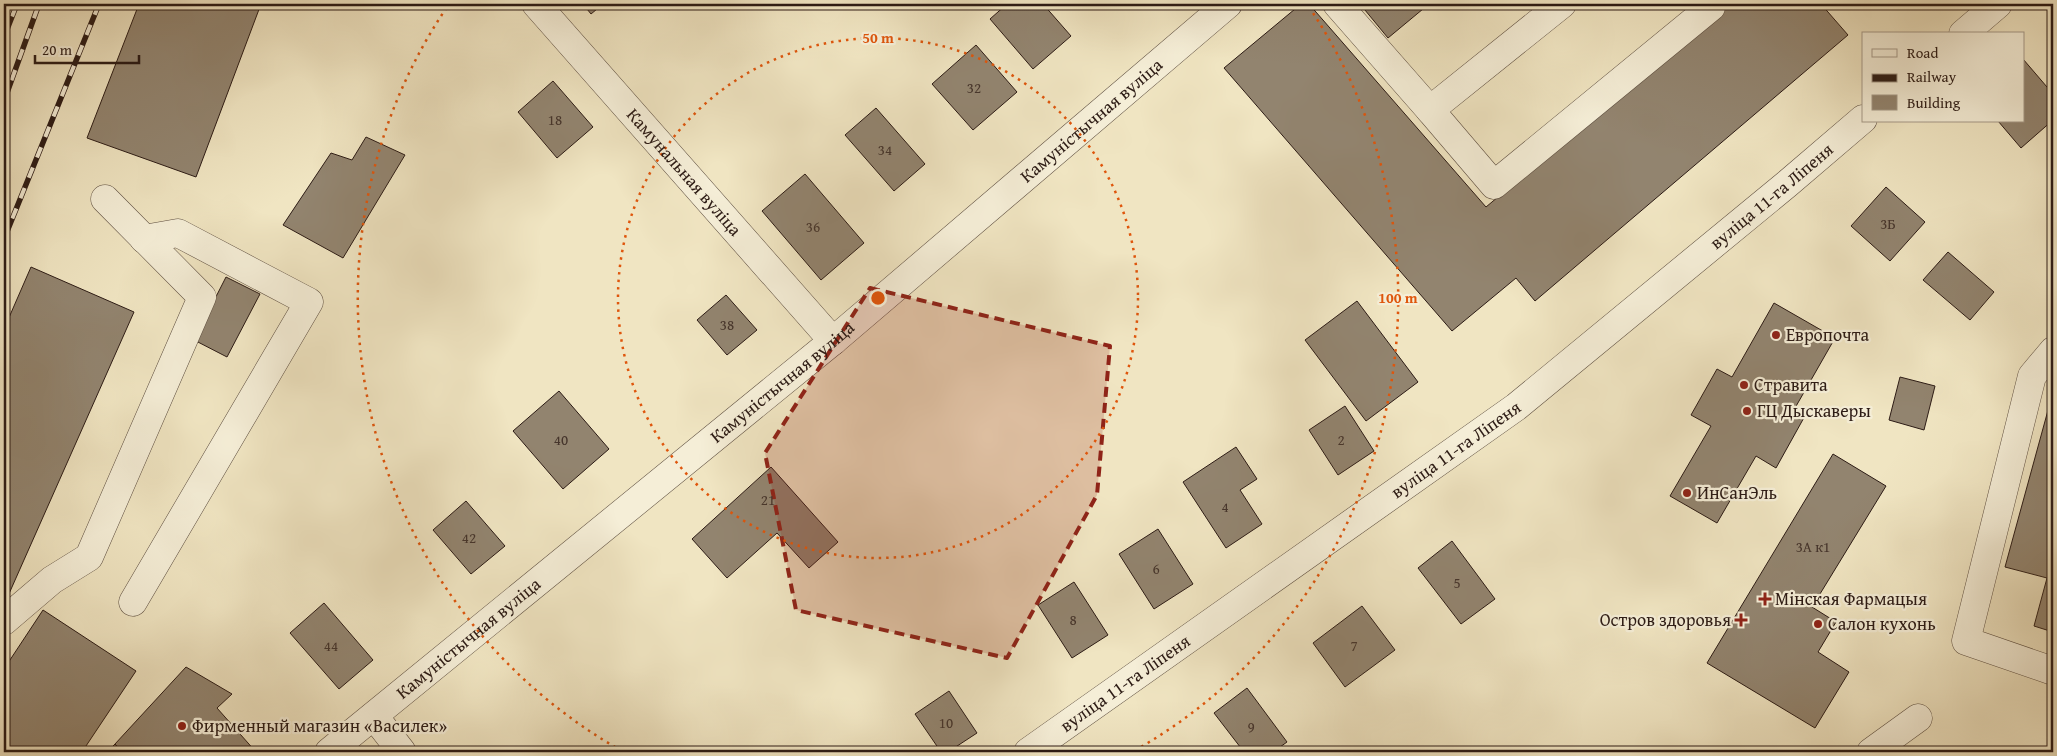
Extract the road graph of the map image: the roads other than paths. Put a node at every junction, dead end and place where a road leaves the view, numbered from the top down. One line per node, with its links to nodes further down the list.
1 (536, 4): 12 (street, Камунальная вуліца)
2 (1228, 4): 12 (street, Камуністычная вуліца)
3 (1337, 4): 8 (street)
4 (1562, 4): 8 (street)
5 (1708, 4): 8 (street)
6 (1998, 4): 7 (street)
7 (1965, 32)
8 (1430, 110)
9 (1862, 120): 21 (street, вуліца 11-га Ліпеня)
10 (104, 198): 11 (street)
11 (144, 239): 14 (street); 15 (street)
12 (833, 341): 17 (street, Камуністычная вуліца)
13 (2053, 351): 16 (street)
14 (133, 602)
15 (4, 620)
16 (2053, 671)
17 (374, 716): 19 (street, Камуністычная вуліца); 20 (street)
18 (1918, 718): 22 (street)
19 (329, 752)
20 (402, 752)
21 (1028, 752)
22 (1871, 752)

